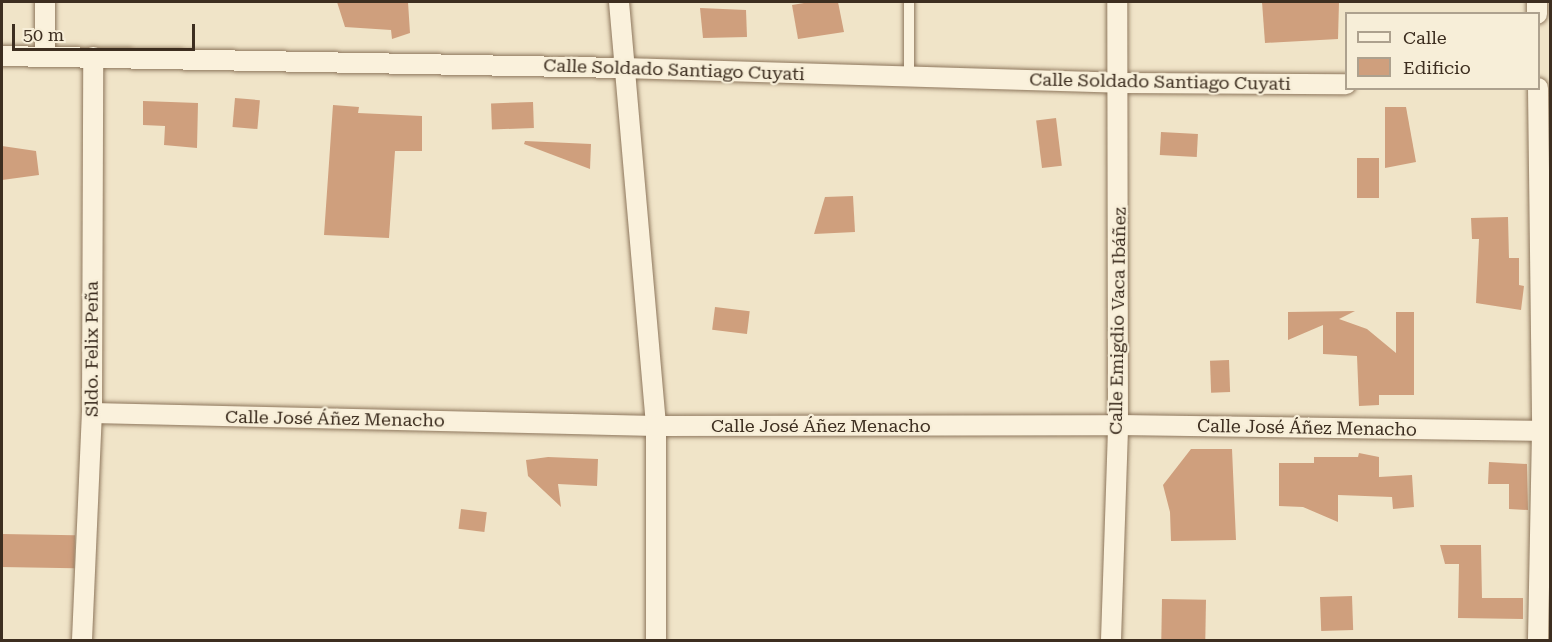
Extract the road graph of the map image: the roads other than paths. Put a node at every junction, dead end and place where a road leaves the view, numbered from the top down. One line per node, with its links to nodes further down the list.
1 (45, 2): 6 (street)
2 (619, 2): 8 (street)
3 (909, 2): 9 (lane)
4 (1117, 2): 10 (street, Calle Emigdio Vaca Ibáñez)
5 (2, 56): 6 (street, Calle Soldado Santiago Cuyati)
6 (45, 56): 7 (street, Calle Soldado Santiago Cuyati)
7 (93, 57): 8 (street, Calle Soldado Santiago Cuyati); 13 (street, Sldo. Felix Peña)
8 (623, 68): 9 (street, Calle Soldado Santiago Cuyati); 15 (street)
9 (909, 77): 10 (street, Calle Soldado Santiago Cuyati)
10 (1120, 83): 11 (street, Calle Soldado Santiago Cuyati); 14 (street, Calle Emigdio Vaca Ibáñez)
11 (1345, 84)
12 (1538, 90): 16 (street)
13 (92, 413): 15 (street, Calle José Áñez Menacho); 17 (street, Sldo. Felix Peña)
14 (1118, 425): 15 (street, Calle José Áñez Menacho); 16 (street, Calle José Áñez Menacho); 19 (street, Calle Emigdio Vaca Ibáñez)
15 (656, 426): 18 (street)
16 (1546, 431): 20 (street)
17 (82, 640)
18 (656, 640)
19 (1111, 640)
20 (1539, 640)

